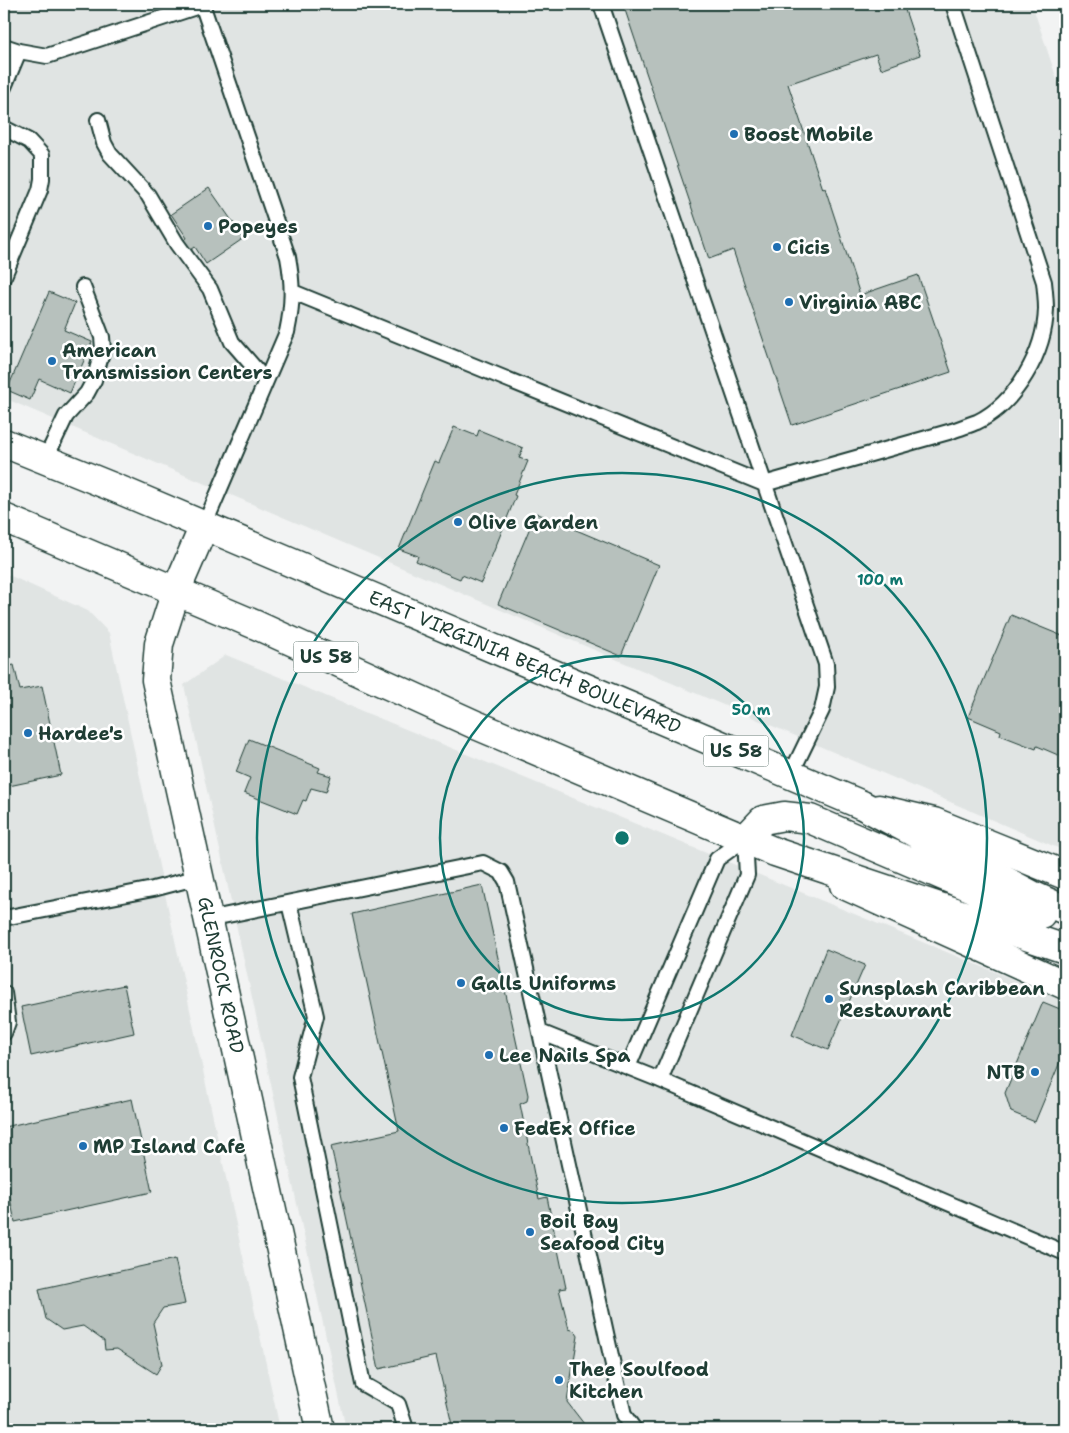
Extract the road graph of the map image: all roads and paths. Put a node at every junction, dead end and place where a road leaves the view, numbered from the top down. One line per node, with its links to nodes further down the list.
1 (202, 4): 5 (lane); 11 (lane)
2 (601, 4): 15 (lane)
3 (953, 4): 15 (lane)
4 (4, 46): 5 (lane)
5 (19, 51): 6 (lane)
6 (4, 87)
7 (98, 120): 12 (lane)
8 (4, 128): 9 (lane)
9 (4, 276)
10 (83, 287): 14 (lane)
11 (293, 292): 12 (lane); 15 (lane)
12 (266, 381): 17 (lane)
13 (4, 443): 14 (main road, EAST VIRGINIA BEACH BOULEVARD / US 58)
14 (46, 460): 17 (main road, EAST VIRGINIA BEACH BOULEVARD / US 58)
15 (764, 484): 19 (lane)
16 (4, 518): 18 (main road, US 58)
17 (204, 526): 18 (main road, GLENROCK ROAD); 19 (main road, EAST VIRGINIA BEACH BOULEVARD / US 58)
18 (176, 590): 21 (main road, US 58); 24 (main road, GLENROCK ROAD)
19 (791, 774): 20 (main road, EAST VIRGINIA BEACH BOULEVARD / US 58)
20 (862, 805): 23 (main road); 26 (main road, EAST VIRGINIA BEACH BOULEVARD / US 58)
21 (745, 839): 22 (main road, US 58); 27 (main road); 35 (lane); 36 (lane)
22 (775, 852): 30 (main road, US 58); 31 (main road)
23 (1065, 875)
24 (199, 877): 28 (lane); 29 (main road, GLENROCK ROAD)
25 (289, 903): 29 (lane); 33 (lane); 39 (lane)
26 (1065, 910)
27 (1065, 915)
28 (4, 918)
29 (208, 919): 38 (main road, GLENROCK ROAD)
30 (1065, 949)
31 (1065, 985)
32 (4, 993): 34 (lane)
33 (540, 1032): 35 (lane); 40 (lane)
34 (4, 1033)
35 (628, 1067): 36 (lane)
36 (660, 1080): 37 (lane)
37 (1065, 1253)
38 (320, 1429)
39 (406, 1429)
40 (634, 1429)

